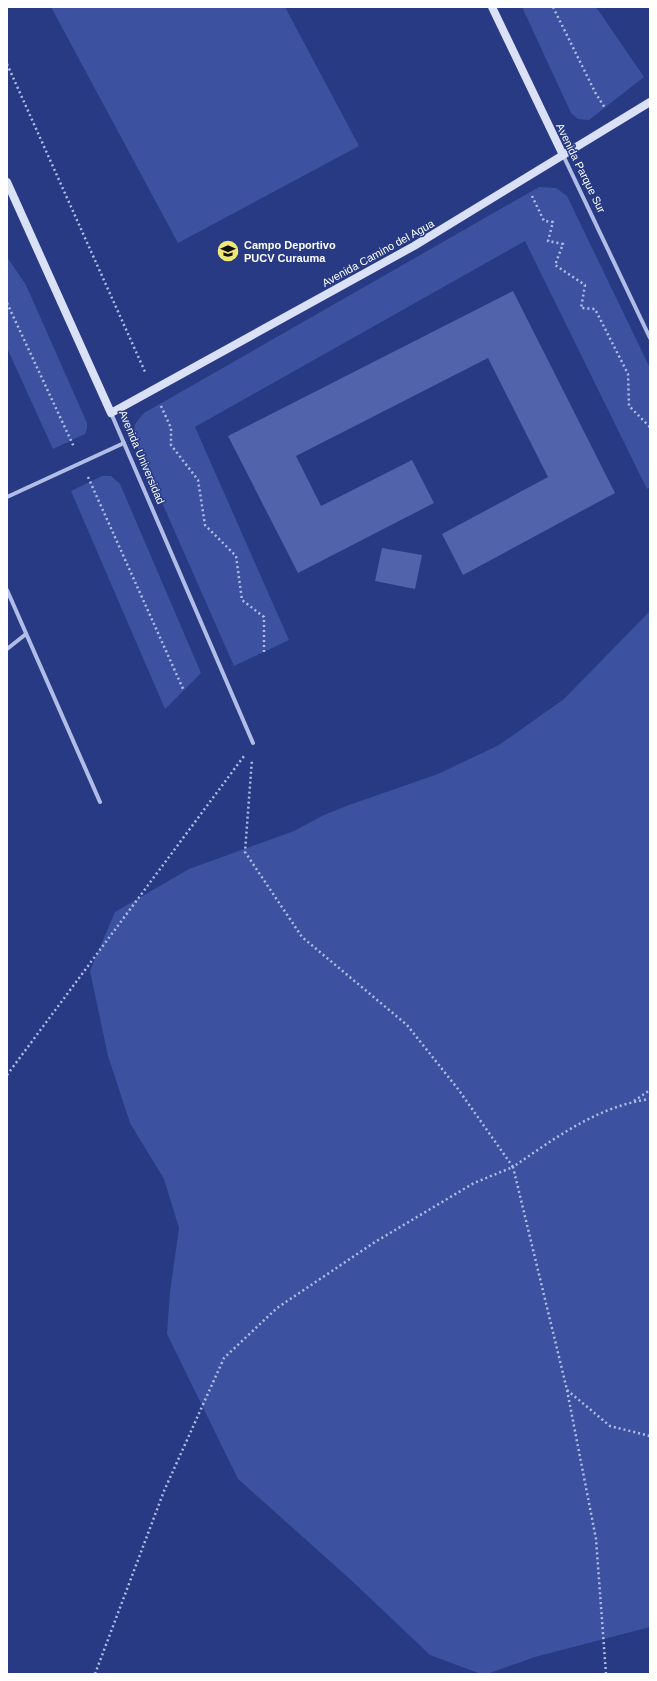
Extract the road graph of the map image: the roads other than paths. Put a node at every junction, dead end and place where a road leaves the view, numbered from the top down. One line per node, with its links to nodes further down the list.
1 (492, 7): 3 (street, Avenida Parque Sur)
2 (650, 102): 3 (street, Avenida Camino del Agua)
3 (563, 155): 5 (street, Avenida Parque Sur); 6 (street, Avenida Camino del Agua)
4 (7, 182): 6 (street, Avenida Universidad)
5 (650, 338)
6 (111, 413): 7 (street, Avenida Universidad)
7 (124, 443): 8 (street); 12 (street, Avenida Universidad)
8 (7, 497)
9 (7, 590): 10 (street)
10 (26, 634): 11 (street); 13 (street)
11 (7, 649)
12 (253, 743)
13 (100, 802)

